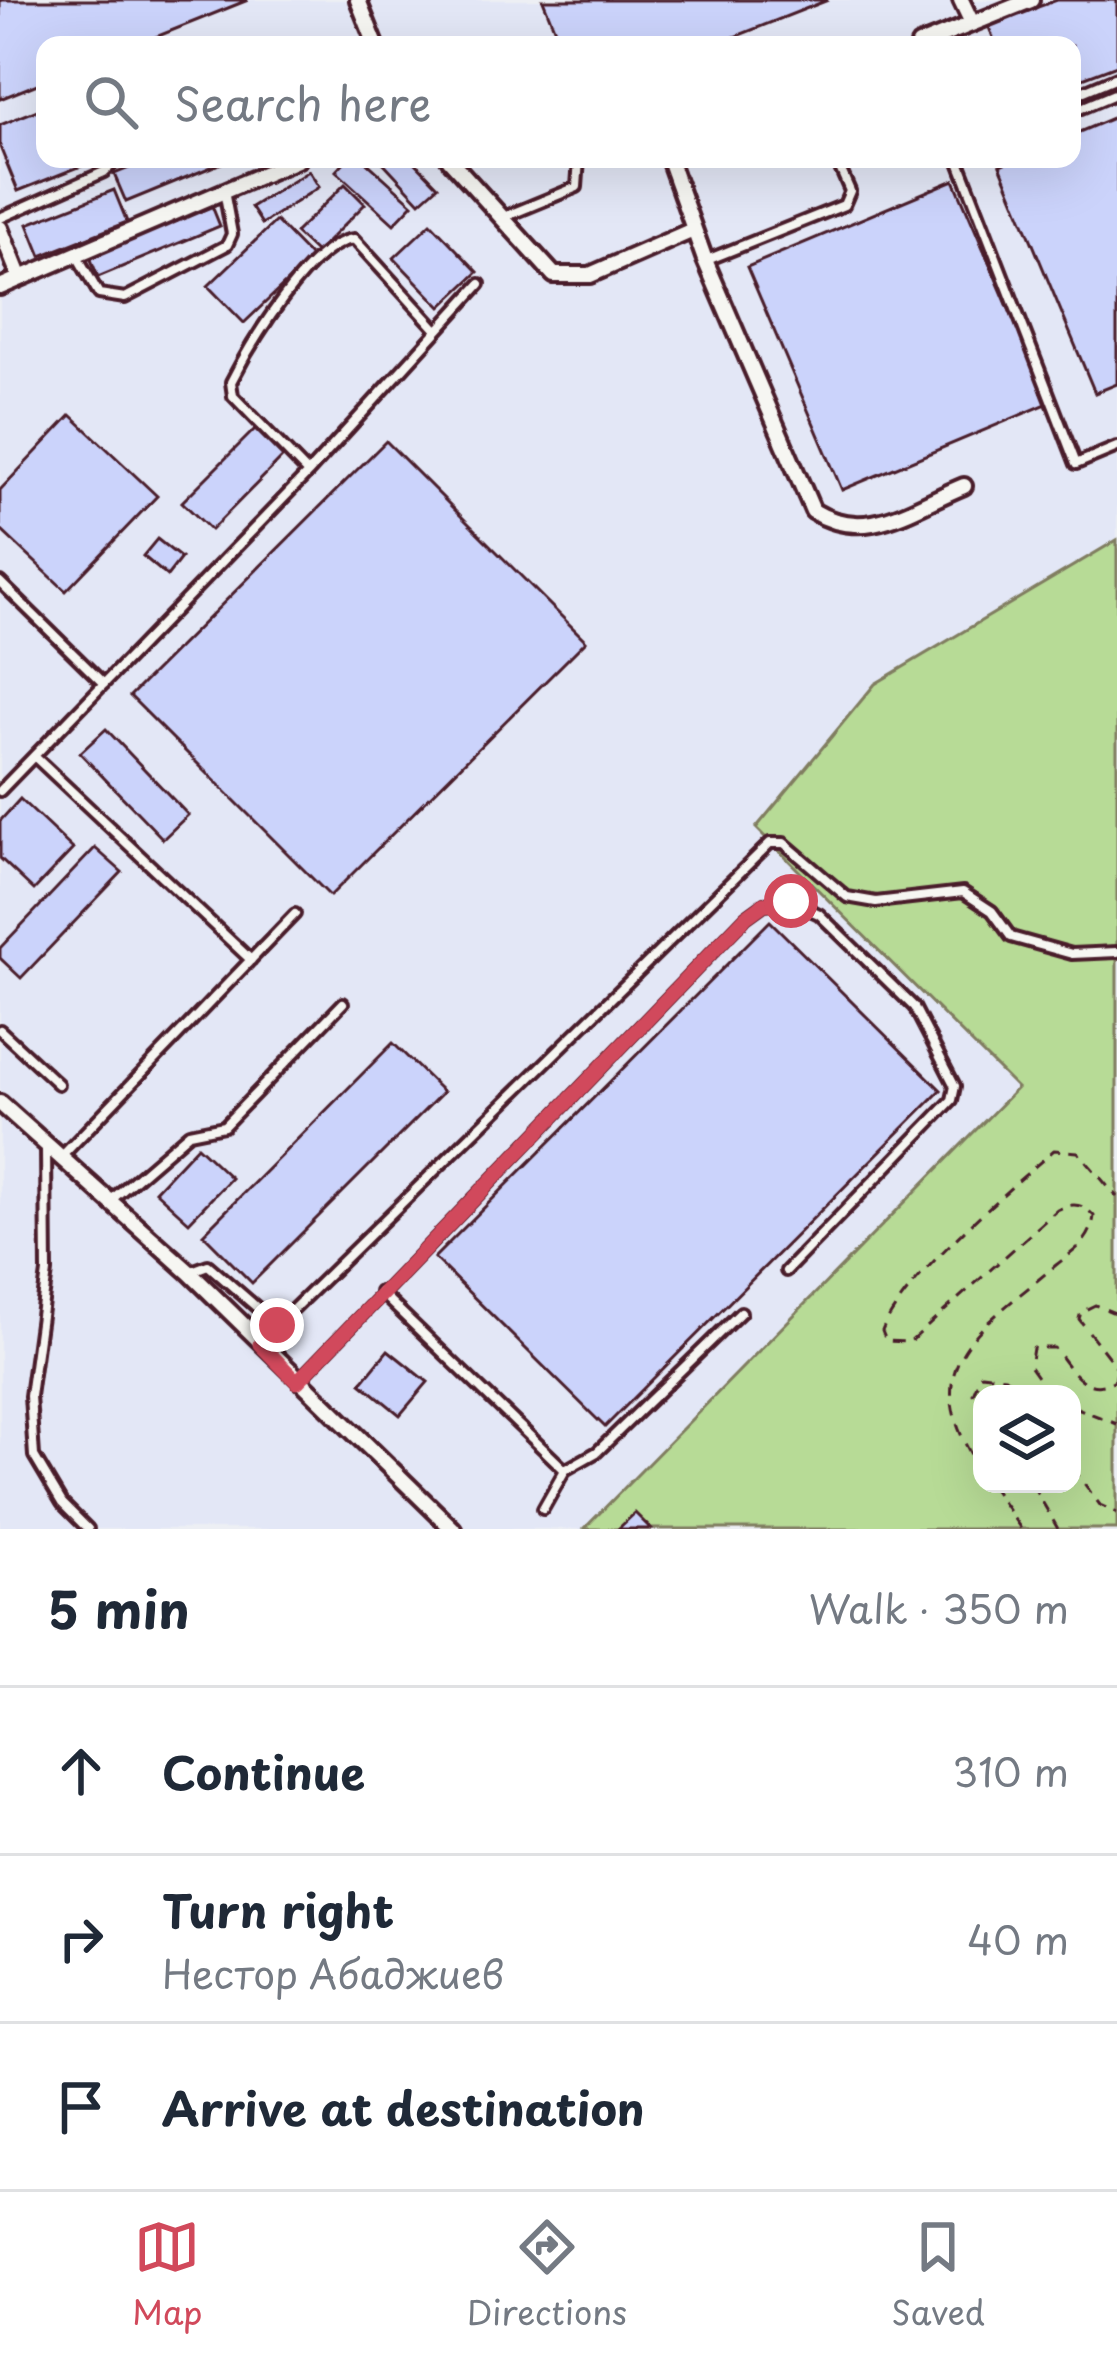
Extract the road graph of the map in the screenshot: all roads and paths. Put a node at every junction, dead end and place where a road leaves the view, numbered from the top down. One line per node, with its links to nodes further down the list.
1 (358, 0): 5 (street)
2 (962, 0): 4 (street)
3 (1031, 0): 4 (street)
4 (972, 23): 6 (street)
5 (372, 36)
6 (941, 36)
7 (1117, 77): 8 (lane)
8 (1081, 92)
9 (1117, 93): 10 (lane)
10 (1081, 108)
11 (106, 168): 19 (lane)
12 (278, 168): 18 (street)
13 (457, 168): 20 (street)
14 (579, 168): 20 (lane)
15 (672, 168): 22 (street)
16 (840, 168): 24 (lane)
17 (961, 168): 29 (lane)
18 (224, 191): 23 (street); 23 (lane)
19 (0, 218)
20 (502, 218): 22 (street)
21 (0, 228): 25 (street)
22 (693, 230): 24 (street)
23 (76, 254): 25 (street)
24 (705, 260): 31 (street)
25 (20, 278): 27 (street)
26 (480, 284): 28 (lane)
27 (0, 287)
28 (436, 329): 30 (lane); 30 (lane)
29 (1117, 447)
30 (308, 473): 33 (lane)
31 (964, 486)
32 (0, 582): 33 (lane)
33 (104, 684): 34 (lane)
34 (34, 756): 35 (lane); 38 (lane)
35 (0, 791)
36 (296, 914): 38 (lane)
37 (1117, 952): 51 (lane)
38 (250, 960): 43 (lane)
39 (343, 1003): 45 (lane)
40 (0, 1030): 41 (lane)
41 (58, 1084)
42 (0, 1103): 43 (street)
43 (52, 1154): 45 (street); 67 (lane)
44 (1117, 1197): 60 (path)
45 (109, 1202): 46 (street)
46 (189, 1271): 51 (lane); 52 (street)
47 (785, 1271): 48 (lane)
48 (380, 1292): 54 (lane); 61 (lane)
49 (741, 1312): 61 (lane)
50 (1117, 1314): 53 (path)
51 (277, 1325): 52 (lane)
52 (260, 1344): 54 (street)
53 (1117, 1370): 57 (path)
54 (297, 1382): 68 (street)
55 (977, 1385): 56 (path)
56 (1012, 1385)
57 (1043, 1385)
58 (1081, 1410): 59 (path)
59 (1117, 1424)
60 (973, 1457)
61 (565, 1470): 65 (lane)
62 (1081, 1479): 66 (path)
63 (996, 1493): 69 (path)
64 (1037, 1493): 70 (path)
65 (543, 1509)
66 (1117, 1513)
67 (88, 1529)
68 (453, 1529)
69 (1021, 1529)
70 (1058, 1529)

